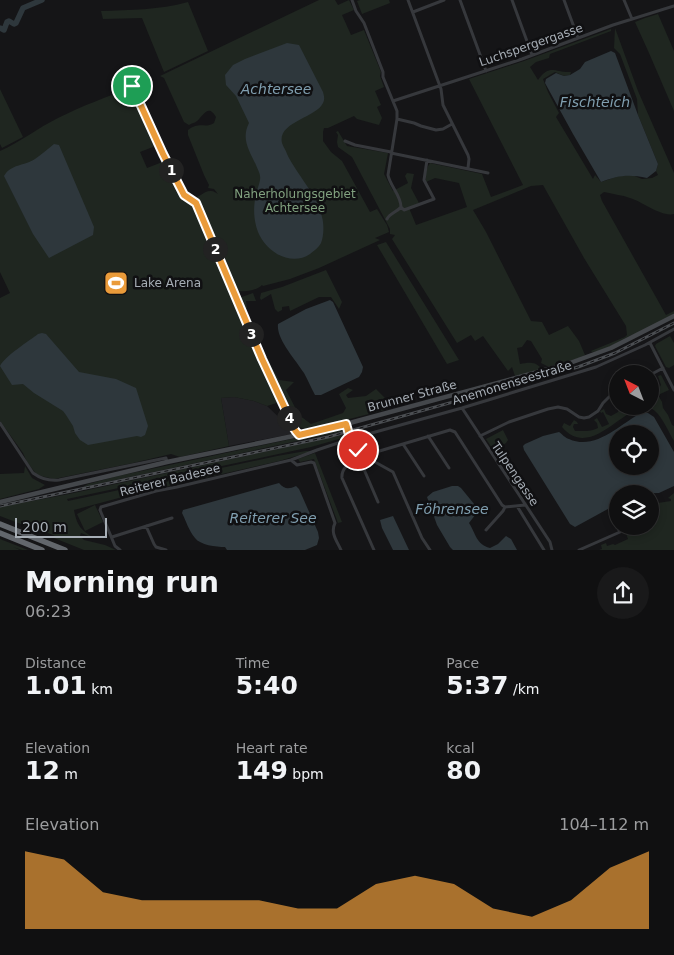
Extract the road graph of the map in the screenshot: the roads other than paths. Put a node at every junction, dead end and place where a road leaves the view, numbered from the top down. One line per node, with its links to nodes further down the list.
1 (352, 0): 16 (street)
2 (408, 0): 9 (street)
3 (444, 0): 9 (street)
4 (460, 0): 13 (street)
5 (512, 0): 12 (street)
6 (564, 0): 11 (street)
7 (624, 0): 10 (street)
8 (674, 6): 10 (street, Luchspergergasse)
9 (413, 12): 14 (street)
10 (632, 19): 11 (street, Luchspergergasse)
11 (578, 38): 12 (street, Luchspergergasse)
12 (532, 55): 13 (street, Luchspergergasse)
13 (486, 71): 14 (street, Luchspergergasse)
14 (439, 85): 16 (street, Luchspergergasse); 18 (street)
15 (132, 86): 36 (street)
16 (393, 101): 17 (street)
17 (397, 119): 18 (street); 20 (street)
18 (452, 124): 22 (street)
19 (345, 141): 20 (street)
20 (391, 152): 21 (street); 24 (street)
21 (427, 160): 22 (street); 24 (street)
22 (468, 168): 23 (street)
23 (488, 173)
24 (403, 208): 25 (street)
25 (387, 219)
26 (674, 316): 35 (main road, Brunner Straße)
27 (674, 329): 28 (street, Anemonenseestraße)
28 (650, 343): 29 (street); 33 (street, Anemonenseestraße)
29 (663, 368): 30 (street); 31 (street)
30 (659, 370)
31 (674, 390)
32 (609, 397): 38 (street)
33 (462, 408): 38 (street, Tulpengasse); 39 (street, Anemonenseestraße)
34 (0, 423): 46 (street)
35 (346, 424): 36 (main road, Brunner Straße); 39 (street)
36 (299, 435): 46 (main road, Brunner Straße)
37 (428, 436): 40 (street); 47 (street); 53 (street)
38 (480, 436): 51 (street, Tulpengasse)
39 (350, 439): 41 (street); 45 (street, Reiterer Badesee)
40 (403, 444): 43 (street); 48 (street)
41 (354, 447): 42 (street); 44 (street)
42 (362, 452): 43 (street); 44 (street)
43 (366, 456): 44 (street); 67 (street)
44 (358, 458): 50 (street); 66 (street)
45 (292, 460): 60 (street, Reiterer Badesee); 65 (street, Reiterer Badesee)
46 (167, 462): 49 (main road, Brunner Straße)
47 (449, 468)
48 (424, 476)
49 (0, 502)
50 (378, 502)
51 (525, 505): 52 (street); 69 (street, Tulpengasse)
52 (517, 506): 53 (street); 68 (street, Tulpengasse)
53 (505, 508): 57 (street)
54 (172, 518): 56 (street)
55 (0, 524): 62 (highway)
56 (146, 526): 60 (street); 64 (street)
57 (486, 530)
58 (0, 533): 61 (highway)
59 (613, 535): 70 (street)
60 (112, 537): 63 (street, Reiterer Badesee)
61 (42, 550)
62 (65, 550)
63 (120, 550)
64 (166, 550)
65 (340, 550)
66 (374, 550)
67 (430, 550)
68 (544, 550)
69 (552, 550)
70 (579, 550)

